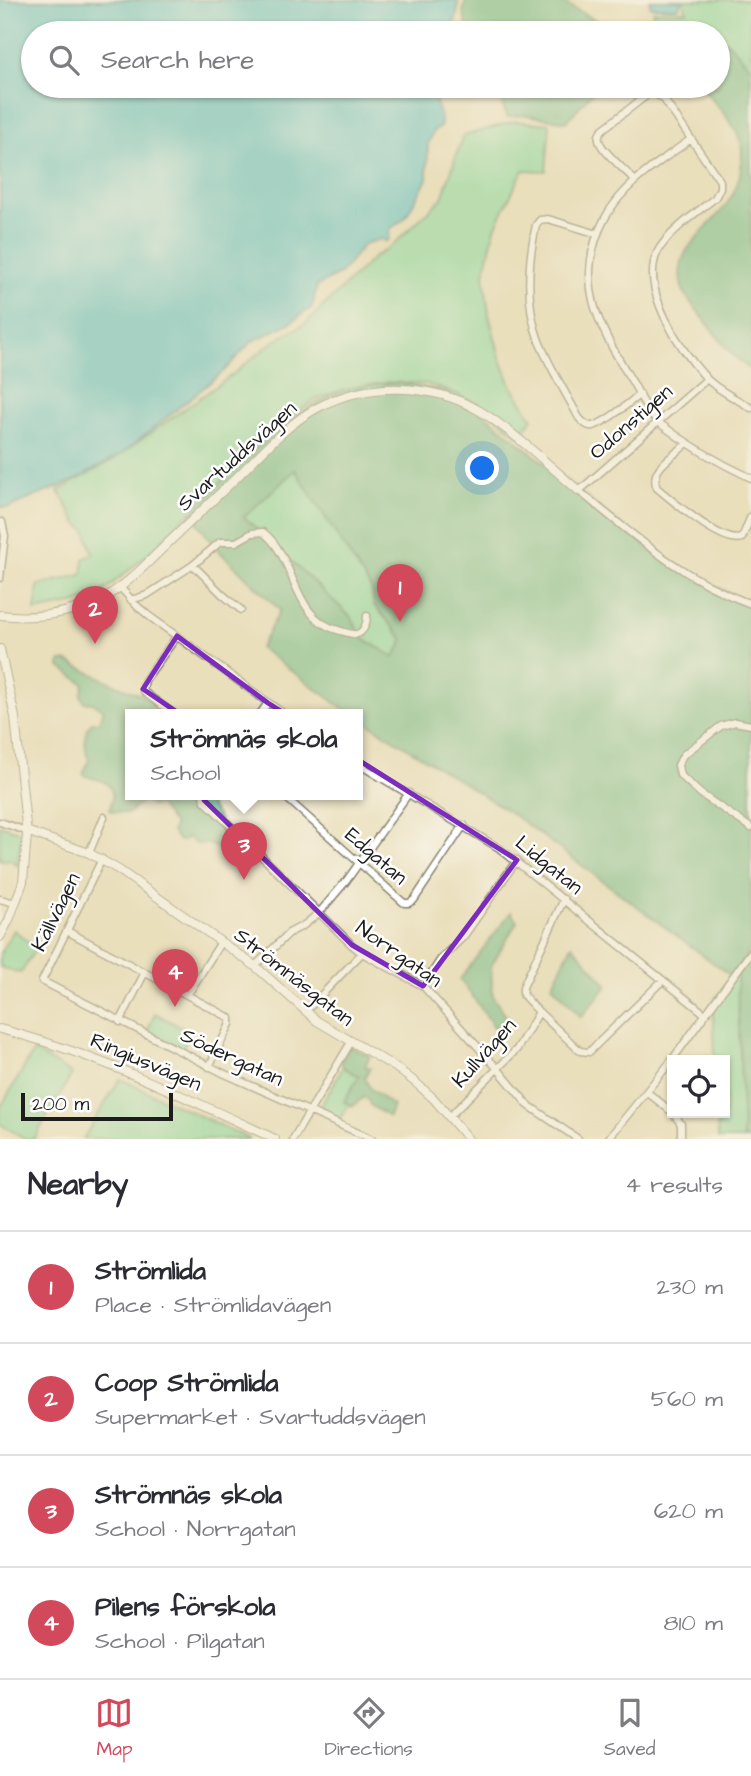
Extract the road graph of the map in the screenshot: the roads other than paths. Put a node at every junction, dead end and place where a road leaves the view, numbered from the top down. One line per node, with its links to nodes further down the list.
1 (640, 98): 4 (street)
2 (663, 98): 3 (street)
3 (691, 139): 4 (street); 6 (street)
4 (635, 181): 5 (street)
5 (598, 234): 7 (street); 7 (street)
6 (707, 379): 8 (street); 9 (street, Odonstigen)
7 (640, 394): 9 (street)
8 (751, 408)
9 (657, 421): 10 (street); 12 (street, Odonstigen)
10 (687, 443): 11 (street); 13 (street)
11 (751, 478)
12 (579, 491): 17 (street, Svartuddsvägen); 19 (street, Svartuddsvägen)
13 (751, 516)
14 (2, 522): 16 (street)
15 (193, 565): 18 (street); 20 (street); 22 (street)
16 (0, 578)
17 (120, 587): 18 (street); 21 (street, Svartuddsvägen)
18 (131, 600): 23 (street)
19 (751, 604)
20 (241, 610)
21 (0, 615)
22 (367, 616)
23 (177, 636): 25 (street); 26 (street)
24 (0, 649): 38 (street)
25 (268, 703): 27 (street); 28 (street)
26 (167, 709)
27 (264, 709)
28 (277, 709)
29 (751, 725): 37 (street)
30 (363, 767): 31 (street, Lidgatan)
31 (409, 793): 36 (street, Lidgatan); 42 (street)
32 (205, 800): 46 (street, Norrgatan)
33 (289, 800): 42 (street, Edgatan)
34 (104, 817): 39 (street)
35 (0, 822): 38 (street, Strömnäsgatan)
36 (464, 825): 41 (street, Lidgatan); 42 (street, Edgatan)
37 (751, 828)
38 (26, 831): 39 (street, Strömnäsgatan); 45 (street)
39 (89, 853): 40 (street, Strömnäsgatan)
40 (102, 859): 47 (street, Källvägen); 49 (street, Strömnäsgatan)
41 (517, 860): 44 (street, Lidgatan); 56 (street)
42 (358, 864): 46 (street)
43 (0, 899): 45 (street)
44 (564, 899): 55 (street, Lidgatan); 59 (street, Kullvägen)
45 (15, 903): 48 (street)
46 (319, 913): 51 (street, Norrgatan); 52 (street)
47 (66, 931): 53 (street); 54 (street, Källvägen)
48 (0, 937)
49 (221, 942): 52 (street, Strömnäsgatan); 57 (street)
50 (751, 952): 60 (street)
51 (362, 953): 56 (street, Norrgatan); 58 (street)
52 (255, 966): 58 (street, Strömnäsgatan)
53 (145, 972): 57 (street); 61 (street)
54 (42, 981): 61 (street, Södergatan)
55 (663, 981): 59 (street); 60 (street, Lidgatan)
56 (423, 986): 67 (street, Norrgatan)
57 (188, 994): 66 (street)
58 (306, 1011): 63 (street, Strömnäsgatan)
59 (539, 1012): 67 (street, Kullvägen)
60 (705, 1014): 64 (street)
61 (120, 1022): 66 (street, Södergatan)
62 (0, 1030): 73 (street, Ringiusvägen)
63 (351, 1042): 70 (street); 71 (street, Strömnäsgatan)
64 (676, 1055)
65 (667, 1066): 68 (street)
66 (209, 1067): 70 (street, Södergatan)
67 (497, 1068): 71 (street, Kullvägen); 77 (street, Norrgatan)
68 (647, 1092): 69 (street); 78 (street)
69 (667, 1107)
70 (310, 1112): 74 (street); 75 (street, Södergatan)
71 (449, 1117): 76 (street, Strömnäsgatan)
72 (677, 1118): 79 (street)
73 (275, 1139)
74 (293, 1139)
75 (372, 1139)
76 (468, 1139)
77 (578, 1139)
78 (608, 1139)
79 (681, 1139)

